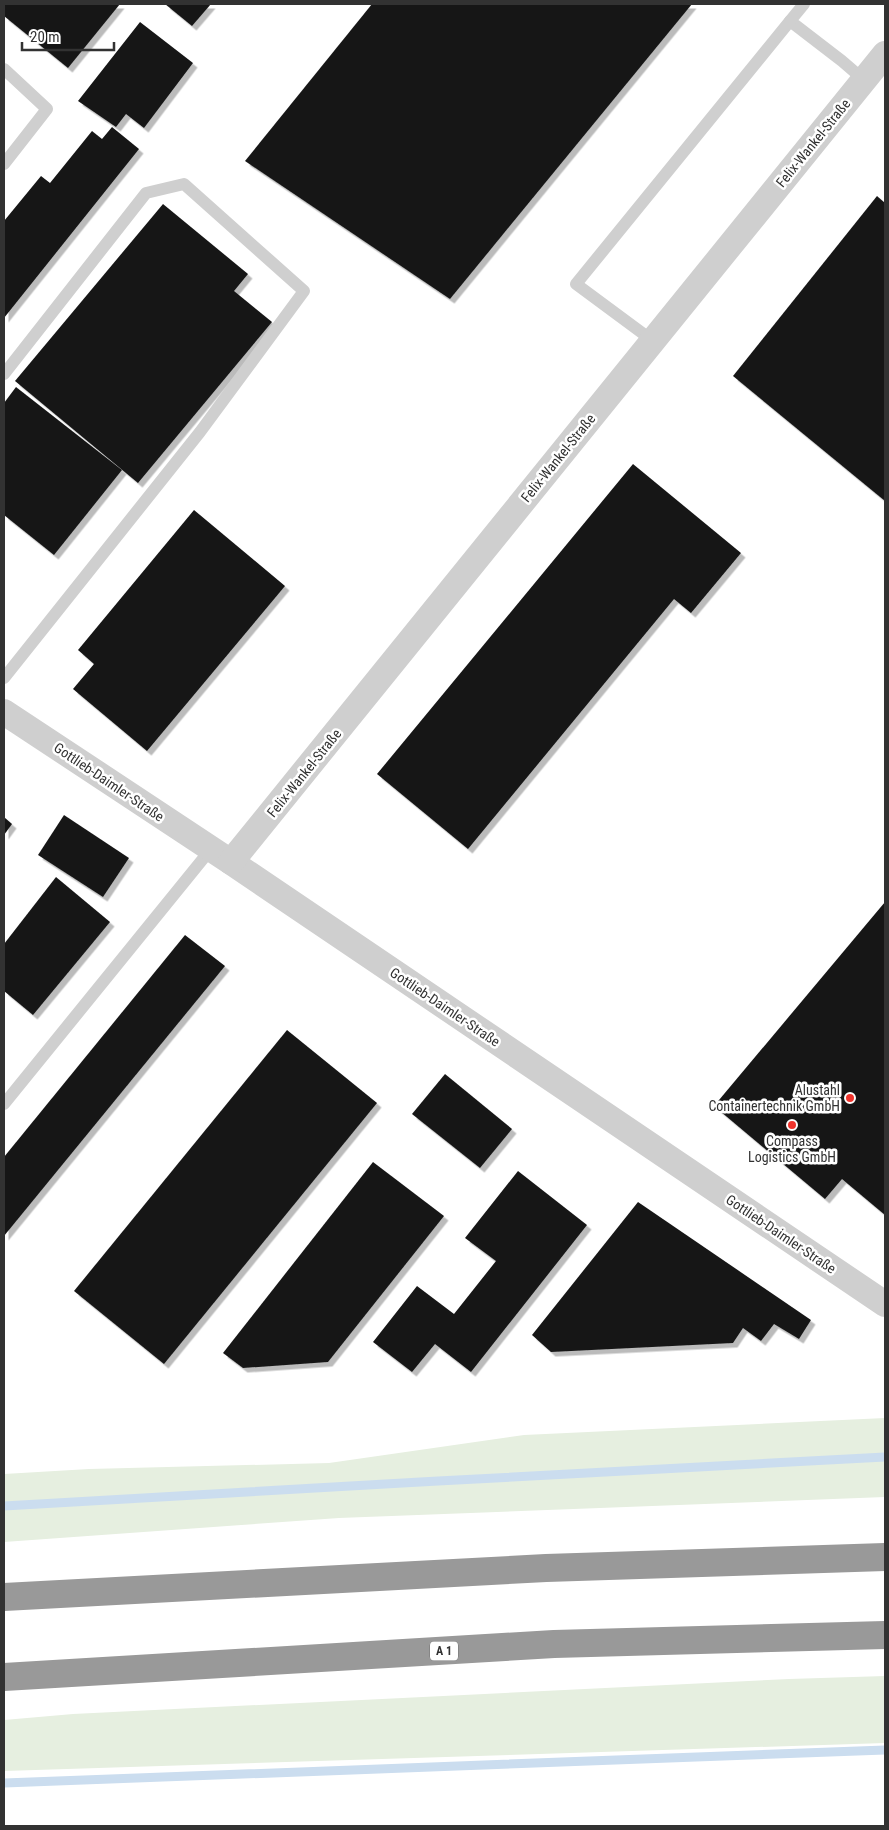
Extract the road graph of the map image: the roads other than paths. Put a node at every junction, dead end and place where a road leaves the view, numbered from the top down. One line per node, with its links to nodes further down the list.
1 (804, 4): 2 (lane)
2 (790, 21): 5 (lane); 7 (lane)
3 (885, 54): 5 (street, Felix-Wankel-Straße)
4 (4, 69): 6 (lane)
5 (864, 80): 7 (street, Felix-Wankel-Straße)
6 (4, 164)
7 (653, 341): 11 (street, Felix-Wankel-Straße)
8 (4, 374): 9 (lane)
9 (4, 678)
10 (4, 712): 11 (street, Gottlieb-Daimler-Straße)
11 (221, 856): 12 (lane); 13 (street, Gottlieb-Daimler-Straße)
12 (4, 1104)
13 (885, 1304)
14 (885, 1557): 15 (highway)
15 (4, 1598)
16 (885, 1635): 17 (highway, A 1)
17 (4, 1677)

